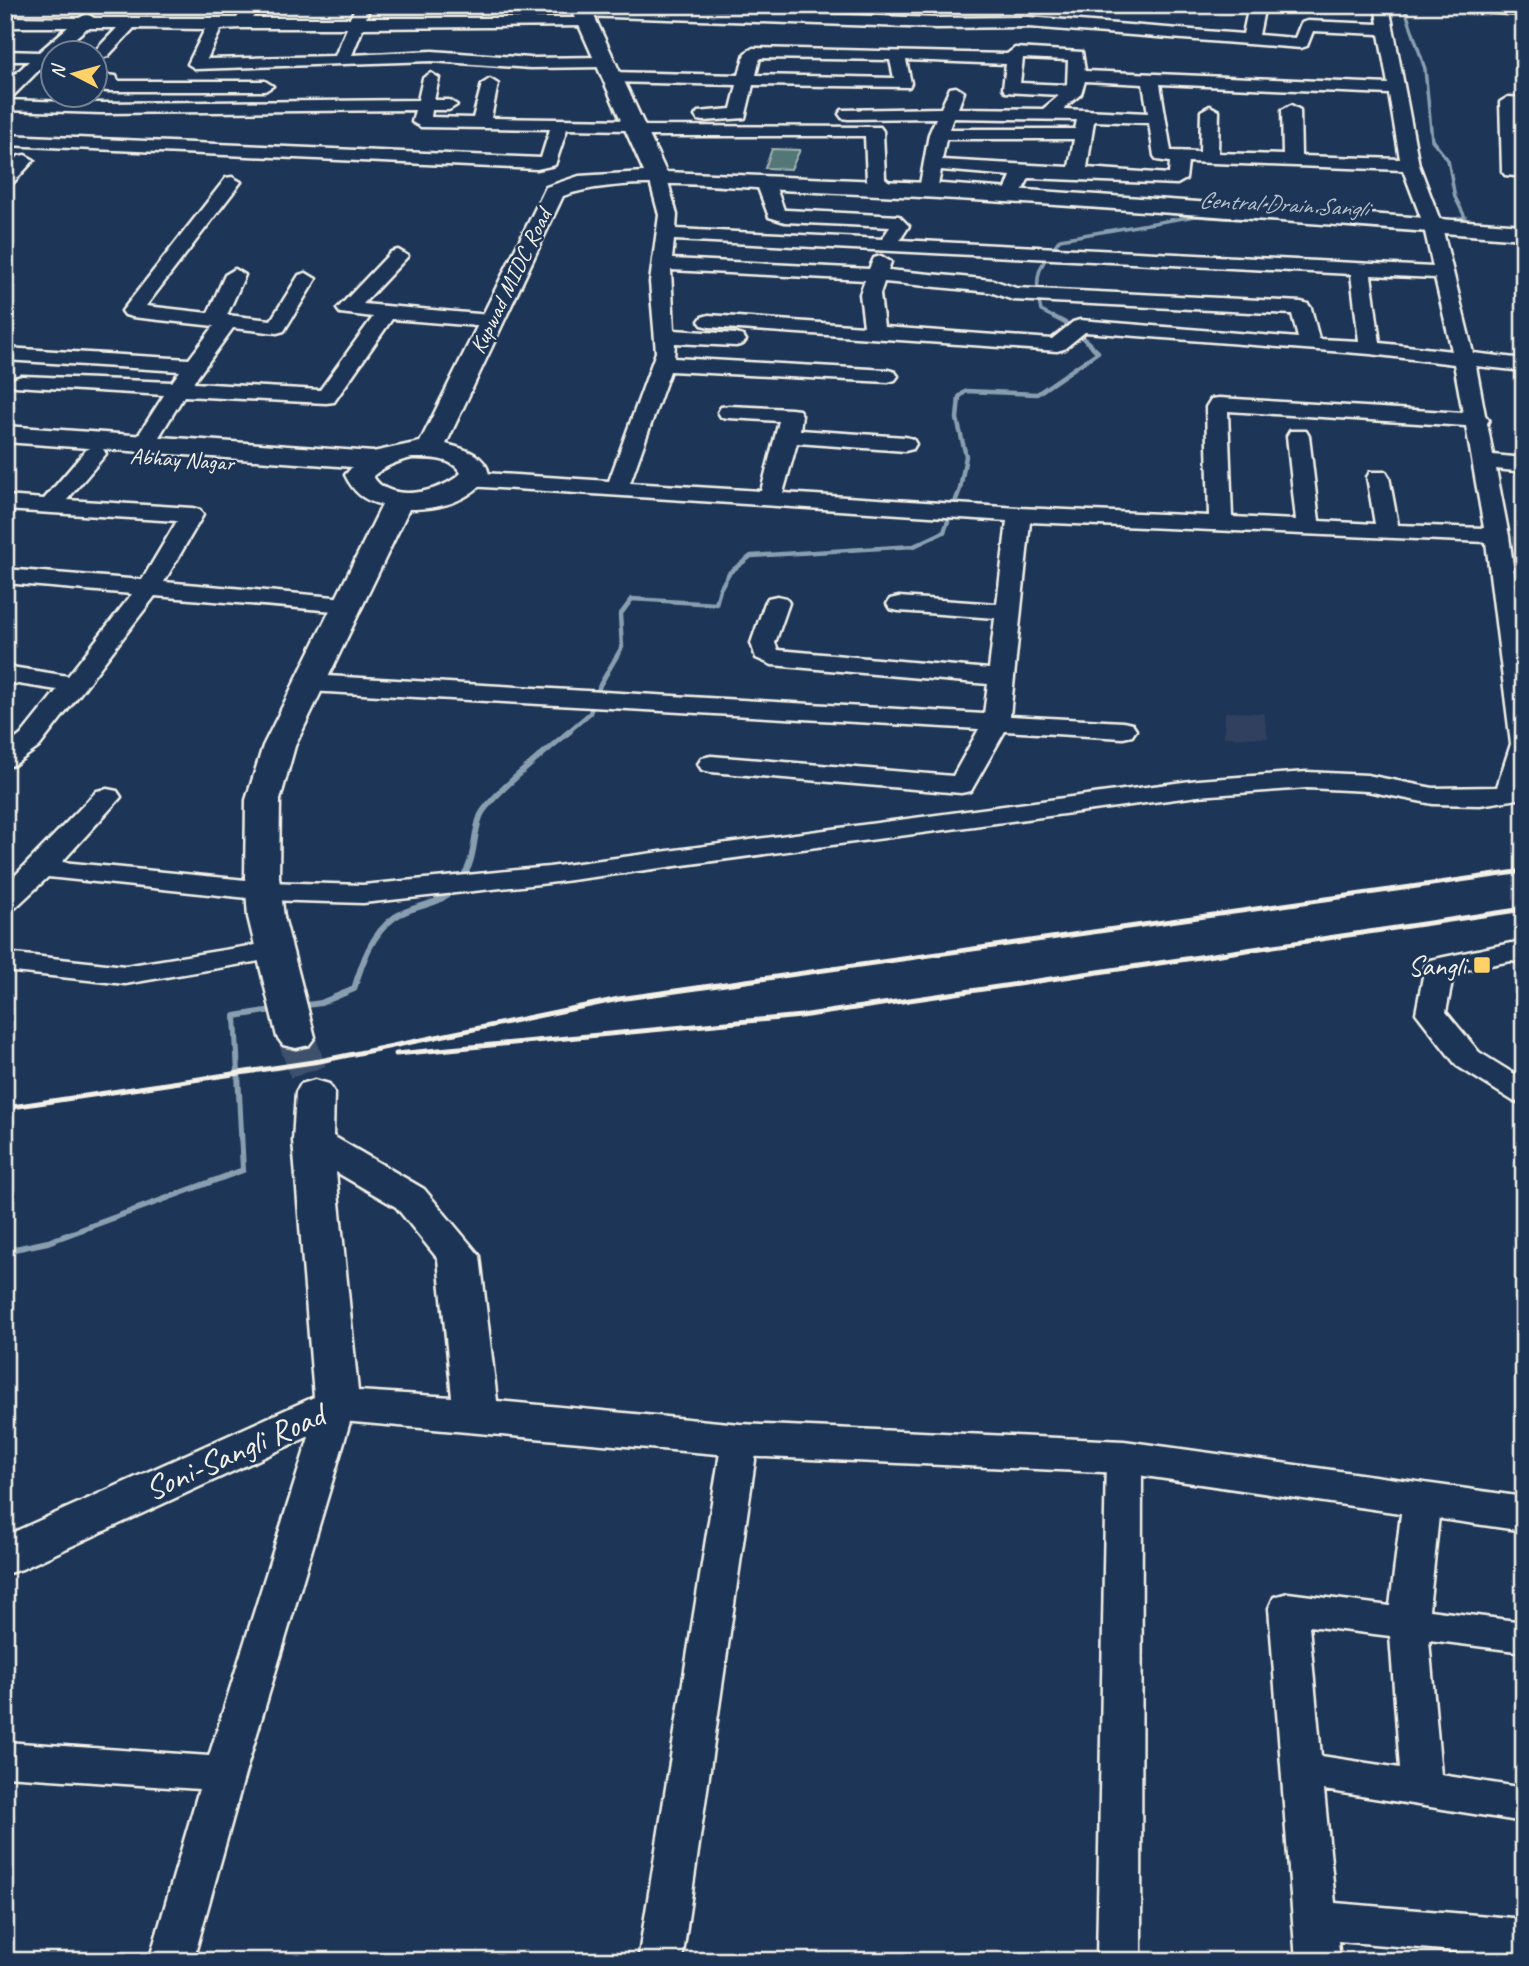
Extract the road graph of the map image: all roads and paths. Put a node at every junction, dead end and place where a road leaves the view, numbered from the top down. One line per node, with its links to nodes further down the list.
1 (99, 5): 18 (street)
2 (1031, 5): 16 (street)
3 (1257, 5): 23 (street)
4 (1377, 5): 21 (street)
5 (1462, 5): 6 (main road)
6 (1499, 7): 7 (main road)
7 (1524, 8)
8 (320, 9): 12 (street); 14 (street)
9 (388, 9): 11 (street); 14 (street)
10 (752, 9): 13 (street); 16 (street)
11 (491, 10): 13 (street)
12 (248, 14): 14 (street); 19 (street)
13 (582, 14): 17 (street); 32 (main road)
14 (358, 18): 17 (street); 26 (street)
15 (5, 22): 18 (street)
16 (1028, 22): 23 (street)
17 (440, 23): 25 (street)
18 (83, 24): 19 (street); 22 (street)
19 (215, 24): 26 (street)
20 (128, 25): 24 (street)
21 (1385, 29): 23 (street); 41 (street)
22 (68, 38)
23 (1250, 40)
24 (108, 44)
25 (433, 51): 26 (street); 32 (street)
26 (344, 55)
27 (897, 55): 33 (street); 35 (street); 35 (street)
28 (5, 56): 29 (street)
29 (38, 57)
30 (1015, 59): 33 (street); 37 (street); 37 (street)
31 (38, 66): 43 (street)
32 (606, 69): 35 (street); 60 (main road)
33 (962, 74): 42 (street); 51 (street)
34 (1151, 79): 37 (street); 41 (street); 57 (street)
35 (746, 80): 53 (street)
36 (426, 83): 52 (street)
37 (1076, 83): 55 (street)
38 (490, 84): 59 (street)
39 (108, 86): 40 (street)
40 (282, 86)
41 (1398, 89): 71 (street)
42 (975, 93)
43 (5, 94)
44 (1524, 103): 73 (street)
45 (5, 105): 47 (street)
46 (449, 106): 52 (street)
47 (38, 107)
48 (94, 108): 52 (street)
49 (1291, 110): 68 (street)
50 (1210, 111): 66 (street)
51 (947, 113): 54 (street); 55 (street); 63 (street)
52 (423, 114): 58 (street); 59 (street)
53 (739, 114): 54 (street); 60 (street)
54 (889, 114): 62 (street)
55 (1047, 114): 56 (street)
56 (1086, 116): 57 (street); 64 (street)
57 (1157, 118): 67 (street)
58 (218, 119)
59 (481, 122): 61 (street)
60 (631, 123): 61 (street); 62 (street); 75 (main road)
61 (560, 124): 65 (street)
62 (874, 133): 80 (street)
63 (938, 134): 64 (street); 70 (street)
64 (1084, 134): 74 (street)
65 (5, 140)
66 (1209, 156): 67 (street); 68 (street)
67 (1180, 157): 76 (street)
68 (1292, 159): 71 (street)
69 (25, 160): 77 (street)
70 (932, 164): 72 (street); 81 (street)
71 (1410, 165): 84 (street)
72 (1021, 172): 74 (street); 82 (street)
73 (1524, 172)
74 (1077, 173): 76 (street)
75 (658, 178): 79 (main road, Kupwad MIDC Road); 86 (street); 97 (main road, Kupwad MIDC Road)
76 (1146, 179): 83 (street)
77 (5, 181)
78 (232, 182): 96 (street)
79 (766, 184): 80 (main road, Kupwad MIDC Road); 88 (street)
80 (888, 189): 81 (main road, Kupwad MIDC Road)
81 (928, 190): 82 (main road, Kupwad MIDC Road)
82 (1013, 196): 83 (main road, Kupwad MIDC Road)
83 (1144, 206): 84 (main road, Kupwad MIDC Road)
84 (1432, 223): 85 (main road, Kupwad MIDC Road); 91 (street)
85 (1524, 232)
86 (666, 234): 88 (street); 90 (street)
87 (398, 256): 95 (street)
88 (878, 269): 89 (street); 90 (street); 94 (street); 99 (street); 101 (street)
89 (1360, 269): 91 (street); 102 (street)
90 (661, 273): 100 (street)
91 (1444, 273): 104 (street)
92 (235, 275): 96 (street)
93 (306, 279): 96 (street)
94 (996, 303)
95 (386, 313): 97 (street); 111 (street)
96 (221, 321): 108 (street)
97 (490, 321): 120 (main road, Kupwad MIDC Road)
98 (709, 321): 99 (street)
99 (875, 333): 101 (street)
100 (666, 336): 105 (street); 106 (street)
101 (1310, 345): 102 (street)
102 (1370, 348): 104 (street)
103 (5, 354): 108 (street)
104 (1464, 359): 107 (street); 113 (street)
105 (1059, 362)
106 (661, 364): 109 (street); 127 (street)
107 (1524, 365)
108 (195, 366): 111 (street)
109 (888, 376)
110 (22, 382): 111 (street)
111 (178, 389): 118 (street)
112 (729, 412): 115 (street)
113 (1478, 420): 122 (street); 133 (street)
114 (5, 434): 118 (main road)
115 (788, 436): 117 (street); 128 (street)
116 (1298, 436): 134 (street)
117 (905, 444)
118 (143, 445): 124 (main road)
119 (5, 447): 121 (main road, Abhay Nagar)
120 (430, 450): 124 (main road); 126 (main road)
121 (96, 454): 124 (main road, Abhay Nagar); 131 (street)
122 (1484, 461): 123 (street); 136 (street)
123 (1524, 464)
124 (367, 467): 129 (main road)
125 (1378, 477): 135 (street)
126 (469, 479): 127 (street); 129 (main road)
127 (617, 489): 128 (street)
128 (770, 498): 132 (street)
129 (399, 500): 141 (main road)
130 (5, 503): 131 (street)
131 (49, 507): 138 (street)
132 (1019, 515): 133 (street); 142 (street)
133 (1221, 524): 134 (street)
134 (1308, 528): 135 (street)
135 (1388, 531): 136 (street)
136 (1497, 536): 149 (street)
137 (5, 576): 138 (street)
138 (149, 588): 141 (street); 146 (street)
139 (777, 603): 144 (street)
140 (899, 604): 142 (street)
141 (346, 605): 145 (main road)
142 (1008, 612): 144 (street)
143 (5, 674): 146 (street)
144 (1001, 678): 147 (street)
145 (309, 683): 147 (street); 154 (main road)
146 (74, 685): 150 (street)
147 (996, 723): 148 (street); 151 (street)
148 (1123, 730)
149 (1523, 745): 154 (street)
150 (5, 759)
151 (710, 764)
152 (107, 797): 153 (street)
153 (41, 868): 154 (street); 155 (street)
154 (266, 891): 156 (main road)
155 (5, 902)
156 (273, 951): 158 (street); 159 (main road)
157 (1524, 954): 161 (street)
158 (5, 962)
159 (296, 1037)
160 (315, 1092): 162 (main road)
161 (1524, 1094)
162 (313, 1141): 163 (main road); 164 (main road)
163 (337, 1405): 164 (main road, Soni-Sangli Road); 169 (main road, Soni-Sangli Road); 174 (street)
164 (476, 1415): 165 (main road, Soni-Sangli Road)
165 (740, 1440): 166 (main road, Soni-Sangli Road); 180 (street)
166 (1124, 1457): 167 (main road, Soni-Sangli Road); 181 (street)
167 (1422, 1497): 168 (main road, Soni-Sangli Road); 170 (street)
168 (1524, 1514)
169 (5, 1556)
170 (1408, 1622): 171 (street); 173 (street); 175 (street)
171 (1524, 1637)
172 (5, 1759): 174 (street)
173 (1302, 1770): 175 (street); 178 (street)
174 (224, 1774): 179 (street)
175 (1422, 1789): 176 (street)
176 (1524, 1805)
177 (1524, 1938): 178 (street)
178 (1316, 1940)
179 (171, 1961)
180 (660, 1961)
181 (1119, 1961)

